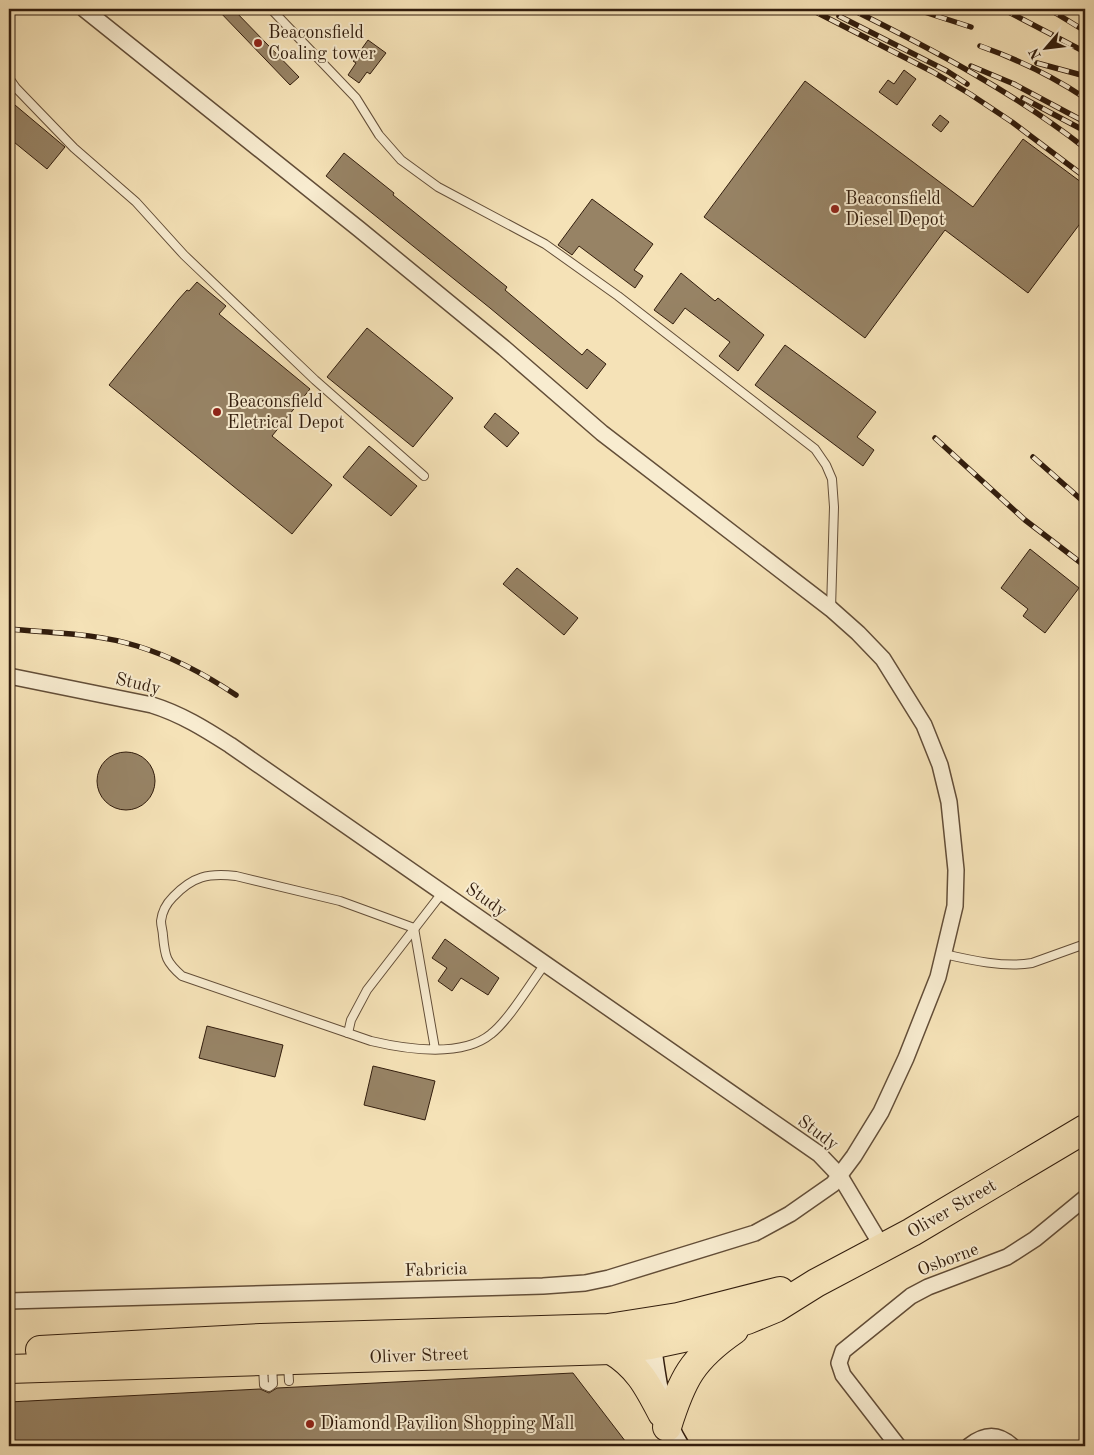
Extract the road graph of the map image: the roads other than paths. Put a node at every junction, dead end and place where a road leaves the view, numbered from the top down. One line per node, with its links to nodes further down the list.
1 (84, 9): 5 (street, Fabricia)
2 (271, 9): 5 (lane)
3 (9, 78): 4 (lane)
4 (424, 476)
5 (831, 609): 10 (street, Fabricia)
6 (9, 676): 7 (street, Study)
7 (442, 893): 8 (lane); 11 (street, Study)
8 (414, 928): 12 (lane); 12 (lane); 13 (lane)
9 (1085, 944): 10 (lane)
10 (944, 954): 15 (street, Fabricia)
11 (545, 964): 13 (lane); 15 (street, Study)
12 (348, 1033): 13 (lane)
13 (435, 1048)
14 (1085, 1130): 17 (highway, Oliver Street)
15 (840, 1176): 17 (street, Study); 19 (street, Fabricia)
16 (1085, 1198): 27 (street, Osborne)
17 (883, 1248): 18 (highway, Oliver Street)
18 (816, 1283): 20 (highway, Oliver Street); 21 (highway, Oliver Street)
19 (9, 1301)
20 (747, 1320): 21 (highway, Oliver Street); 26 (highway)
21 (648, 1334): 22 (highway, Oliver Street); 24 (highway, Oliver Street); 26 (street)
22 (611, 1350): 24 (highway, Oliver Street); 26 (highway)
23 (9, 1352): 24 (highway, Oliver Street)
24 (275, 1352): 25 (highway, Oliver Street)
25 (9, 1369)
26 (669, 1429)
27 (898, 1446)
28 (969, 1446): 29 (street)
29 (1012, 1446)

